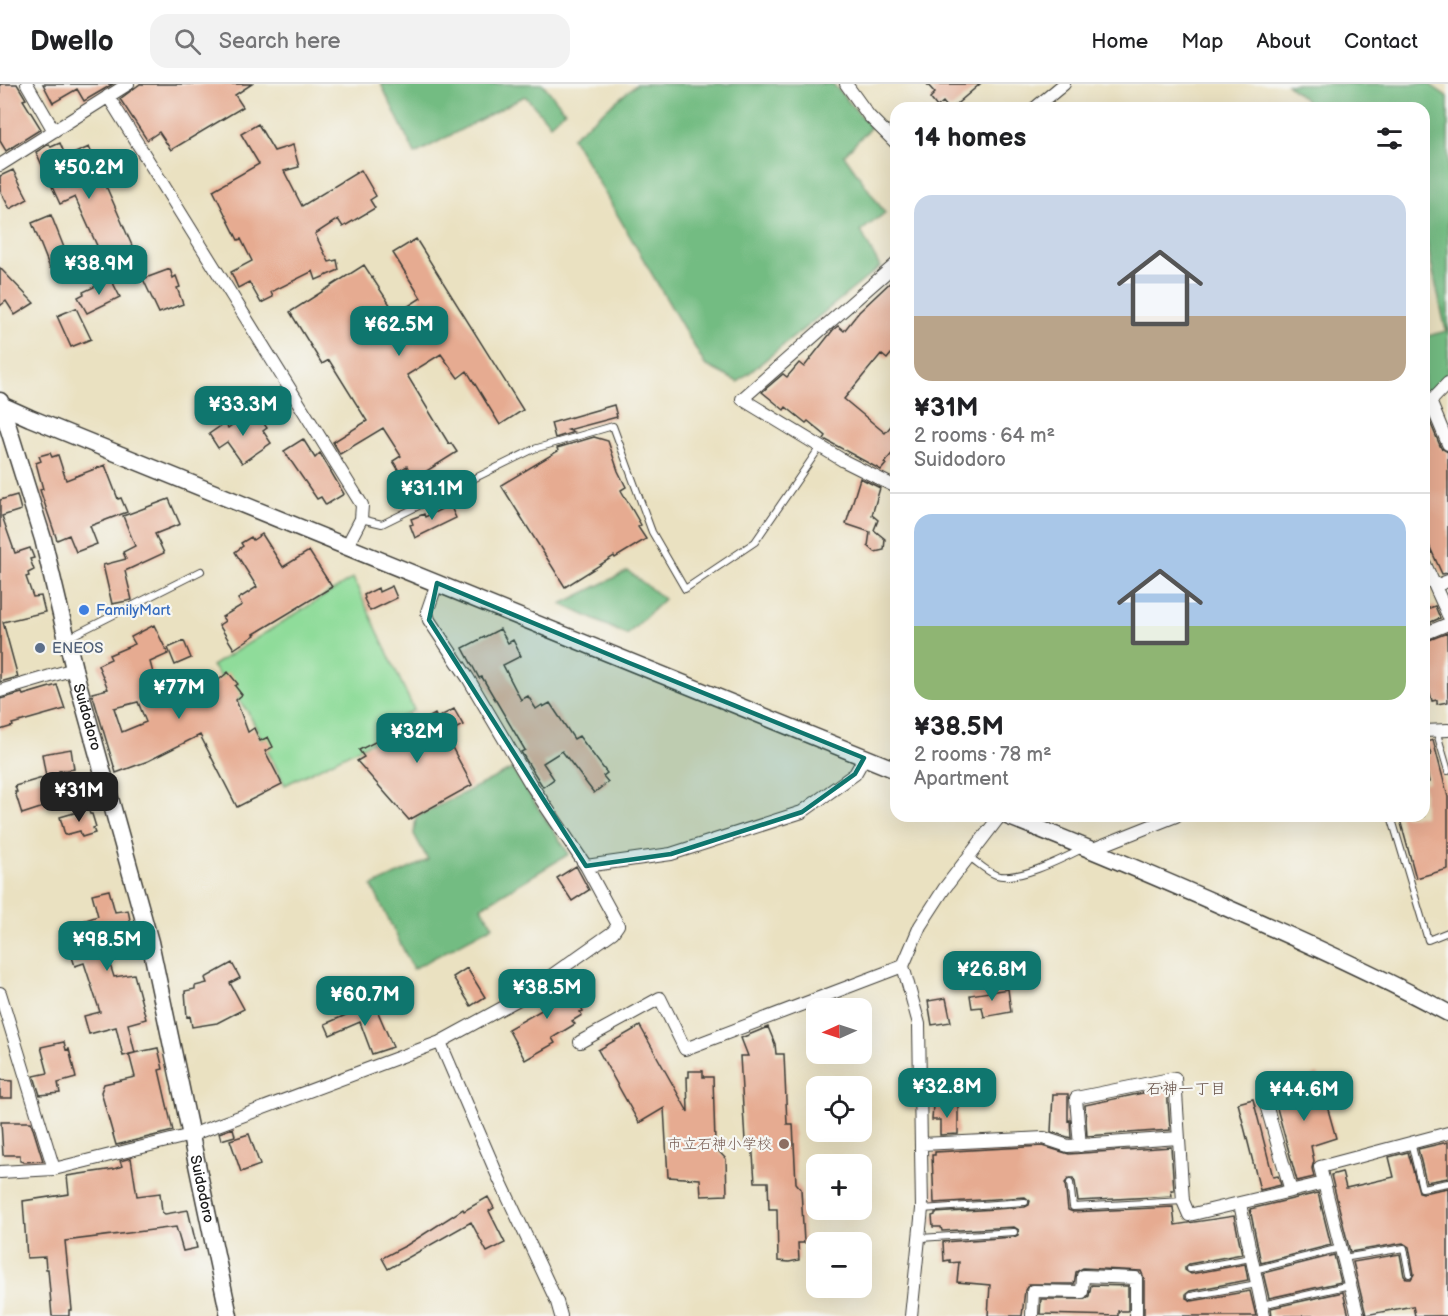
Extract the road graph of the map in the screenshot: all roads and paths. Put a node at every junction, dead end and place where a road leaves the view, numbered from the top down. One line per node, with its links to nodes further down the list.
1 (27, 84): 7 (street)
2 (128, 84): 5 (street)
3 (846, 84): 8 (street)
4 (1064, 84): 6 (street)
5 (108, 96): 7 (street); 18 (street)
6 (1042, 102)
7 (54, 131): 9 (street)
8 (890, 137)
9 (0, 165)
10 (890, 269): 16 (street)
11 (1448, 383): 12 (street)
12 (1430, 401)
13 (1, 403): 19 (street); 28 (street, Suidodoro)
14 (1430, 410): 15 (street)
15 (1448, 444)
16 (820, 446): 17 (street); 18 (lane)
17 (890, 484)
18 (361, 519): 19 (street)
19 (348, 546): 23 (street)
20 (201, 571): 28 (lane)
21 (1430, 575): 24 (street)
22 (1448, 581): 24 (street)
23 (437, 583): 32 (street); 41 (street)
24 (1435, 586): 25 (street)
25 (1448, 615)
26 (1448, 624): 27 (street)
27 (1430, 632)
28 (67, 638): 29 (street, Suidodoro)
29 (74, 669): 30 (street); 50 (street, Suidodoro)
30 (0, 691)
31 (1436, 730): 34 (lane)
32 (864, 758): 33 (street); 41 (street)
33 (890, 768)
34 (1448, 771)
35 (995, 822): 40 (street)
36 (1023, 822): 39 (street)
37 (1158, 822): 39 (street)
38 (1393, 822): 42 (lane)
39 (1090, 848): 40 (lane); 45 (street)
40 (969, 857): 43 (street)
41 (586, 866): 46 (street)
42 (1448, 932)
43 (903, 966): 47 (street); 53 (street)
44 (0, 993): 55 (street)
45 (1448, 1013)
46 (441, 1042): 50 (street); 76 (street)
47 (580, 1042)
48 (1265, 1101): 60 (street)
49 (1448, 1133): 52 (street)
50 (191, 1135): 55 (street); 75 (street, Suidodoro)
51 (1178, 1138): 54 (street); 54 (street); 61 (street)
52 (1411, 1142): 58 (street); 59 (lane)
53 (922, 1144): 54 (street); 64 (street)
54 (1080, 1146)
55 (54, 1168): 56 (street)
56 (0, 1172)
57 (1070, 1183): 61 (lane)
58 (1324, 1183): 60 (street); 67 (street)
59 (1448, 1183)
60 (1291, 1191): 63 (street)
61 (1183, 1201): 63 (street)
62 (1025, 1202): 64 (lane)
63 (1240, 1204): 68 (street)
64 (922, 1209): 66 (street)
65 (1014, 1232): 66 (lane)
66 (920, 1238): 77 (street)
67 (1342, 1253): 68 (lane); 70 (lane); 72 (street)
68 (1252, 1264): 69 (lane); 71 (street)
69 (1190, 1269)
70 (1409, 1274)
71 (1257, 1284): 73 (lane); 74 (street)
72 (1350, 1285): 74 (lane); 80 (street)
73 (1191, 1296)
74 (1262, 1310)
75 (229, 1316)
76 (561, 1316)
77 (911, 1316)
78 (1032, 1316): 79 (street)
79 (1136, 1316)
80 (1358, 1316)

